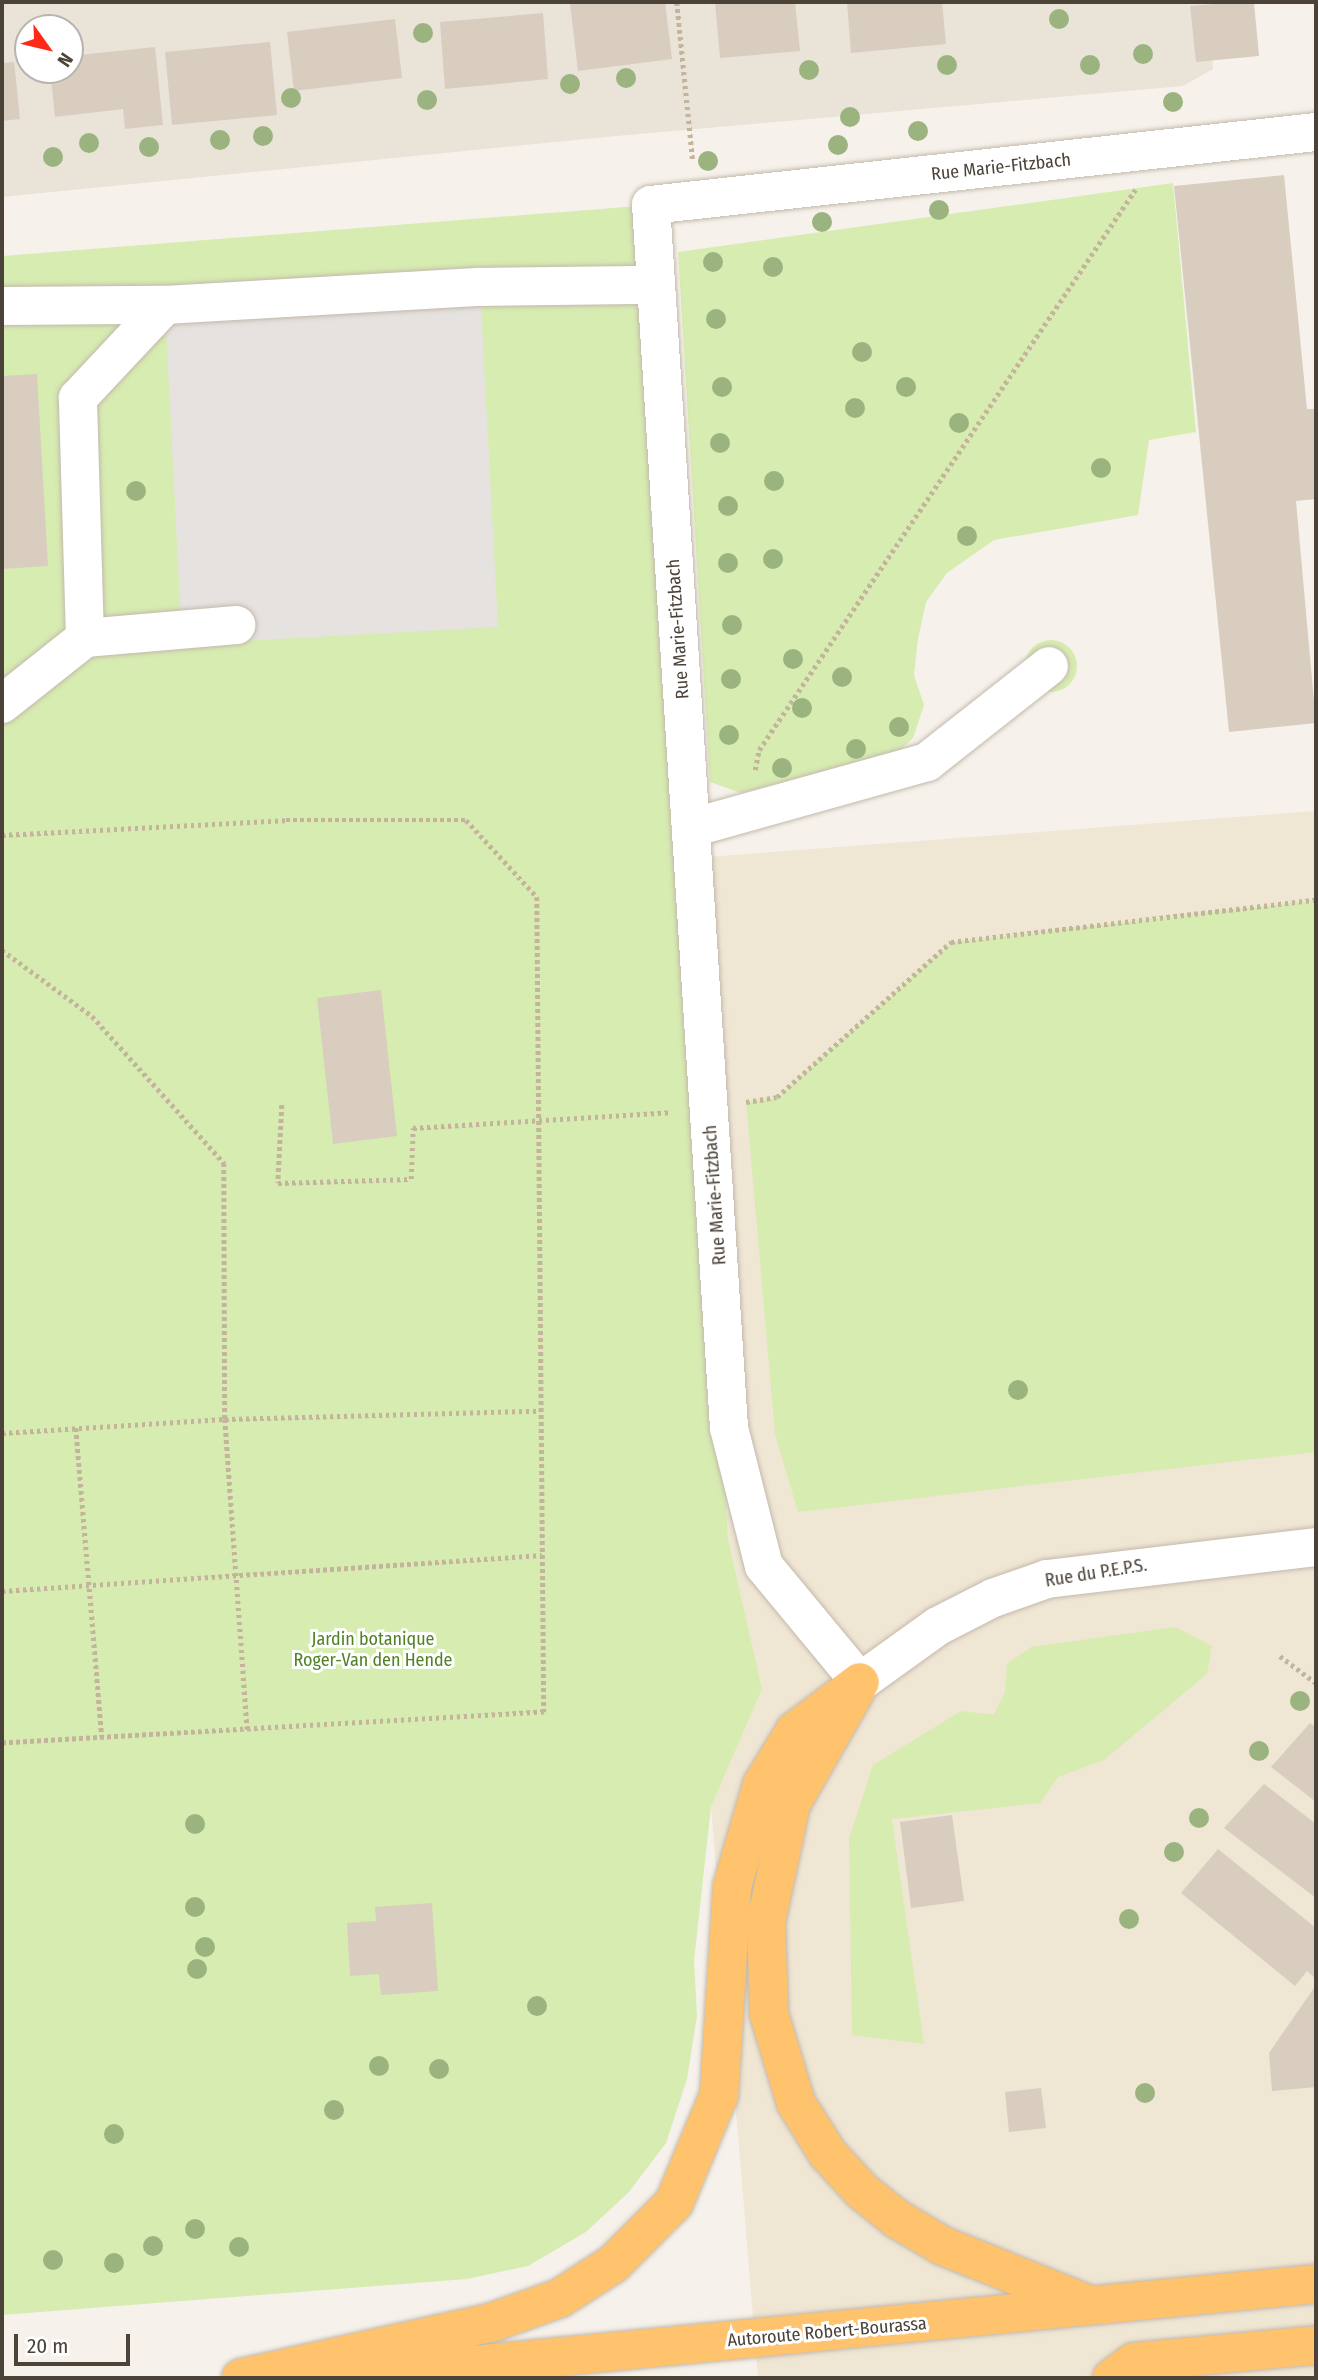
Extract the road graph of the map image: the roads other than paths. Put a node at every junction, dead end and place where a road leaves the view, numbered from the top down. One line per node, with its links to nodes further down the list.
1 (1316, 132): 2 (street, Rue Marie-Fitzbach)
2 (656, 285): 3 (street); 9 (street, Rue Marie-Fitzbach)
3 (165, 305): 4 (street); 6 (street)
4 (2, 306)
5 (236, 625): 6 (street)
6 (85, 638): 8 (street)
7 (1049, 666): 9 (street)
8 (2, 704)
9 (691, 828): 11 (street, Rue Marie-Fitzbach)
10 (1316, 1547): 11 (street, Rue du P.E.P.S.)
11 (860, 1682): 13 (highway); 15 (highway)
12 (1316, 2284): 13 (highway, Autoroute Robert-Bourassa)
13 (1094, 2307): 16 (highway, Autoroute Robert-Bourassa)
14 (1316, 2345): 17 (highway)
15 (241, 2378)
16 (338, 2378)
17 (1112, 2378)

